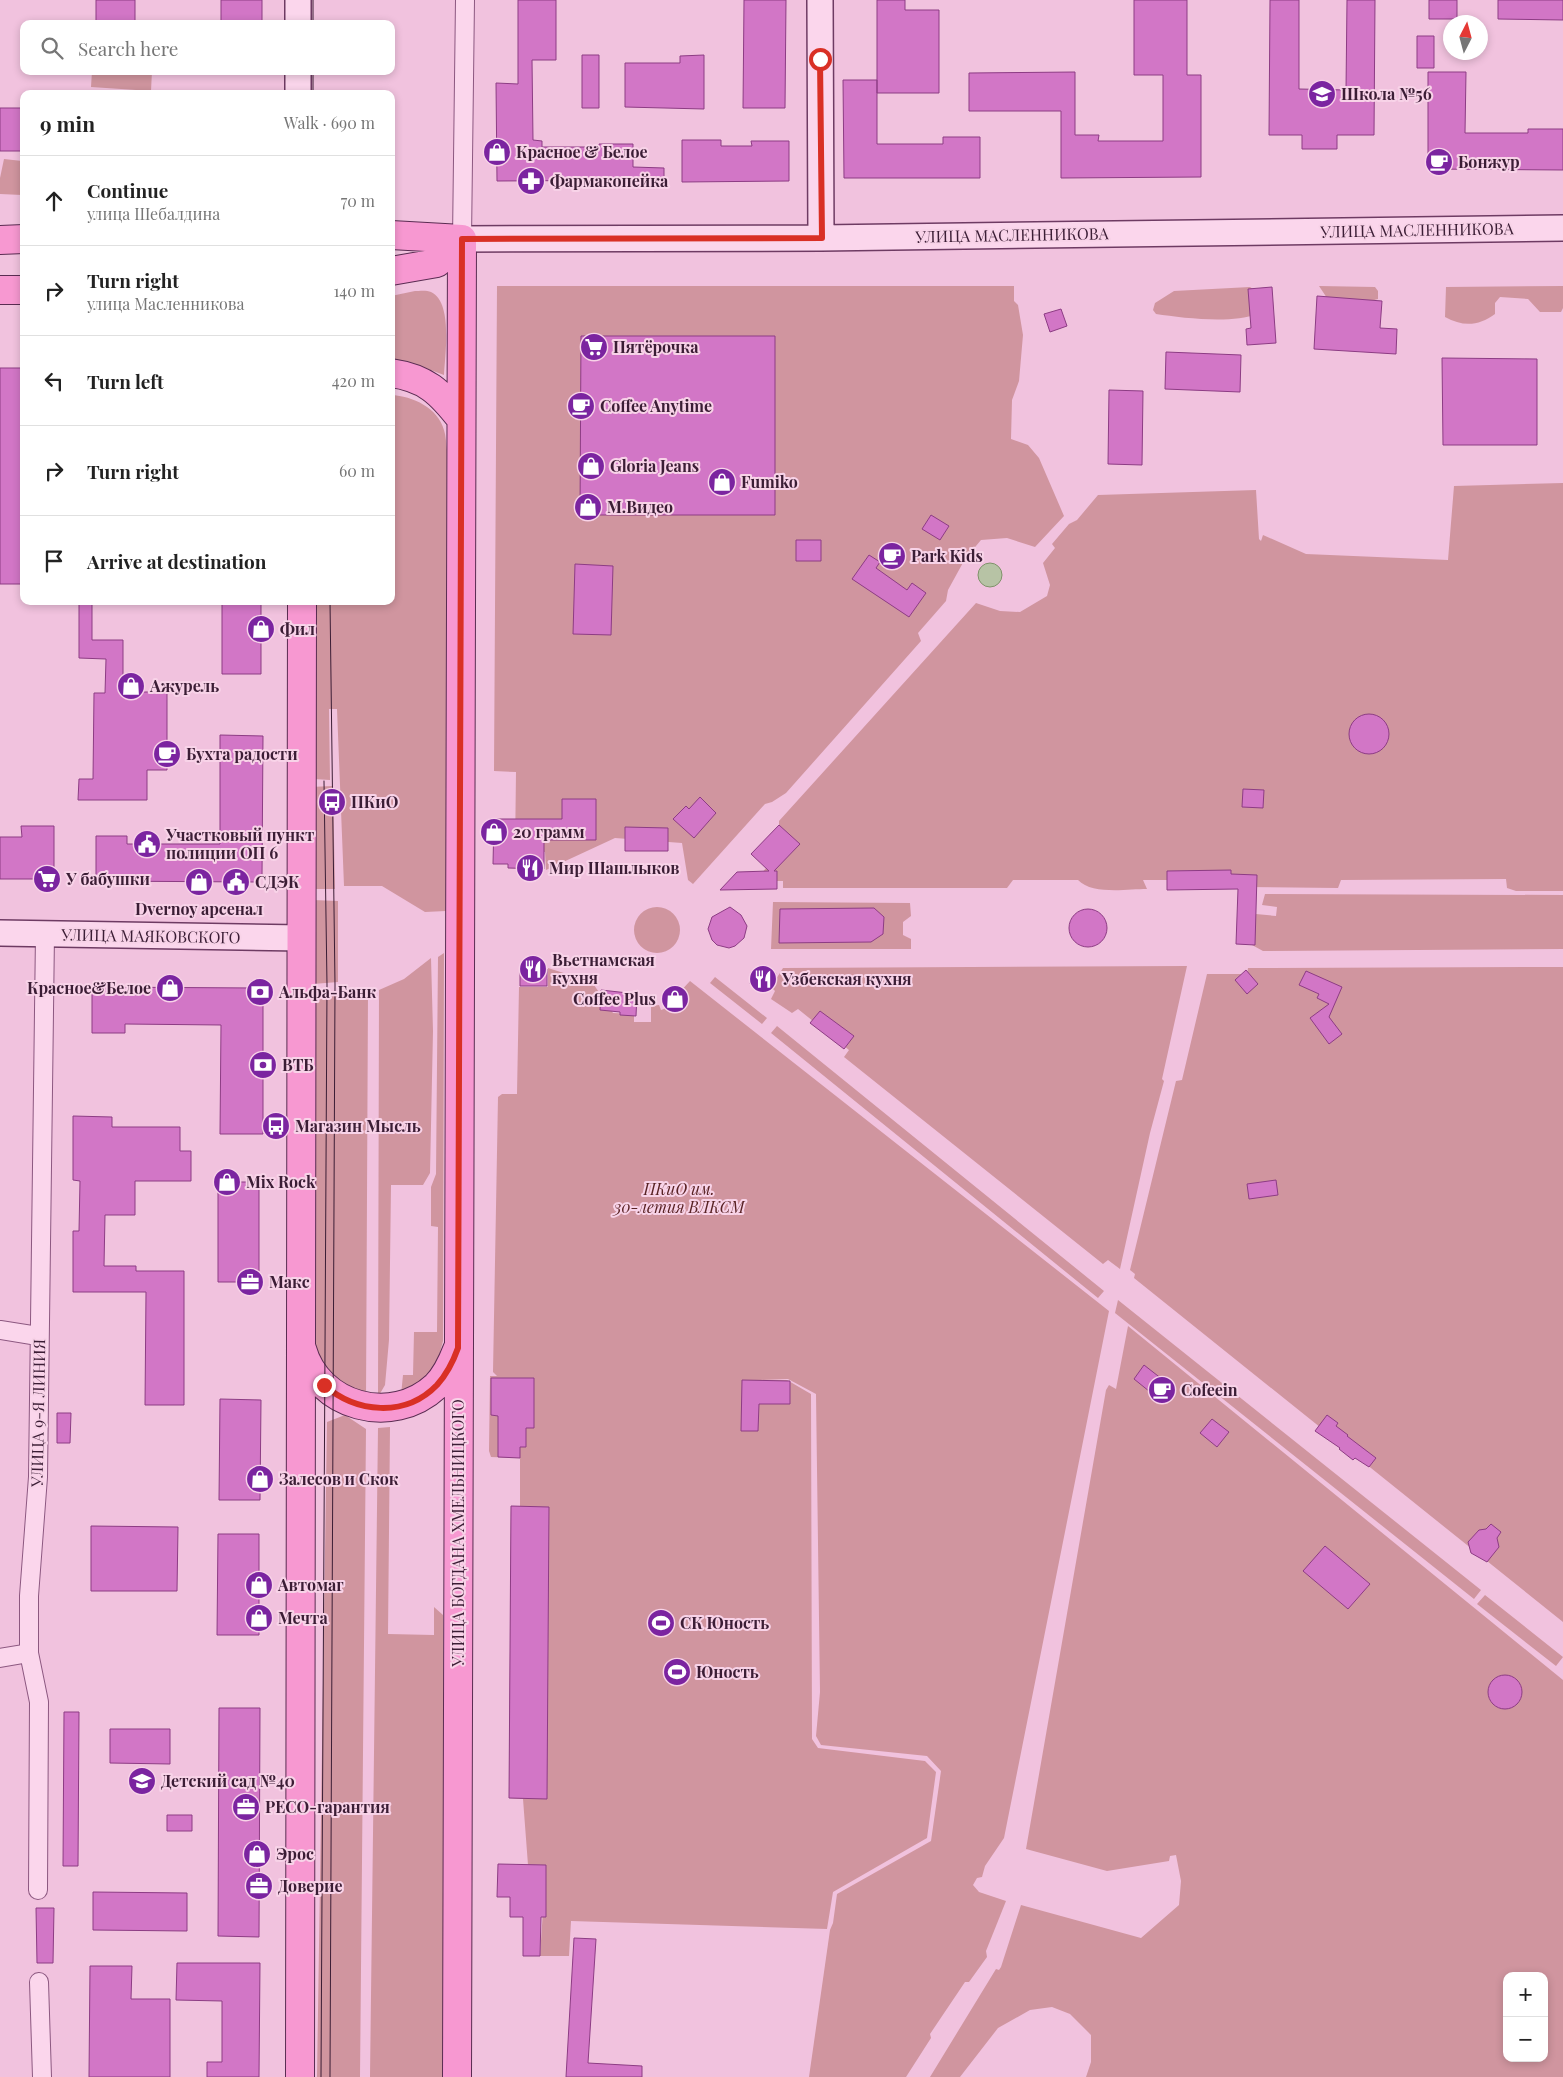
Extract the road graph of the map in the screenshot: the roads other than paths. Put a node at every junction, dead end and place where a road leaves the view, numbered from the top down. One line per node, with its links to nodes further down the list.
1 (298, 0): 4 (main road)
2 (465, 0): 10 (street, УЛИЦА БОГДАНА ХМЕЛЬНИЦКОГО)
3 (820, 0): 9 (main road)
4 (298, 20)
5 (298, 75): 6 (main road)
6 (298, 90)
7 (1563, 228): 9 (main road, УЛИЦА МАСЛЕННИКОВА)
8 (395, 235): 10 (main road, УЛИЦА МАСЛЕННИКОВА)
9 (822, 238): 10 (main road, УЛИЦА МАСЛЕННИКОВА)
10 (462, 239): 13 (main road); 17 (main road, УЛИЦА БОГДАНА ХМЕЛЬНИЦКОГО)
11 (0, 240): 12 (main road)
12 (20, 240)
13 (395, 270)
14 (0, 290): 15 (main road)
15 (20, 290)
16 (395, 374): 17 (main road)
17 (461, 419): 25 (main road, УЛИЦА БОГДАНА ХМЕЛЬНИЦКОГО)
18 (302, 605): 21 (main road)
19 (0, 934): 20 (main road, УЛИЦА МАЯКОВСКОГО)
20 (45, 934): 21 (main road, УЛИЦА МАЯКОВСКОГО); 23 (street, УЛИЦА 9-Я ЛИНИЯ)
21 (302, 938): 24 (main road)
22 (0, 1330): 23 (street)
23 (38, 1336): 26 (street, УЛИЦА 9-Я ЛИНИЯ)
24 (300, 1340): 25 (main road); 31 (main road)
25 (458, 1348): 32 (main road, УЛИЦА БОГДАНА ХМЕЛЬНИЦКОГО)
26 (30, 1653): 27 (street); 28 (street, УЛИЦА 9-Я ЛИНИЯ)
27 (0, 1658)
28 (38, 1890)
29 (39, 1982): 30 (street)
30 (42, 2077)
31 (300, 2077)
32 (457, 2077)

